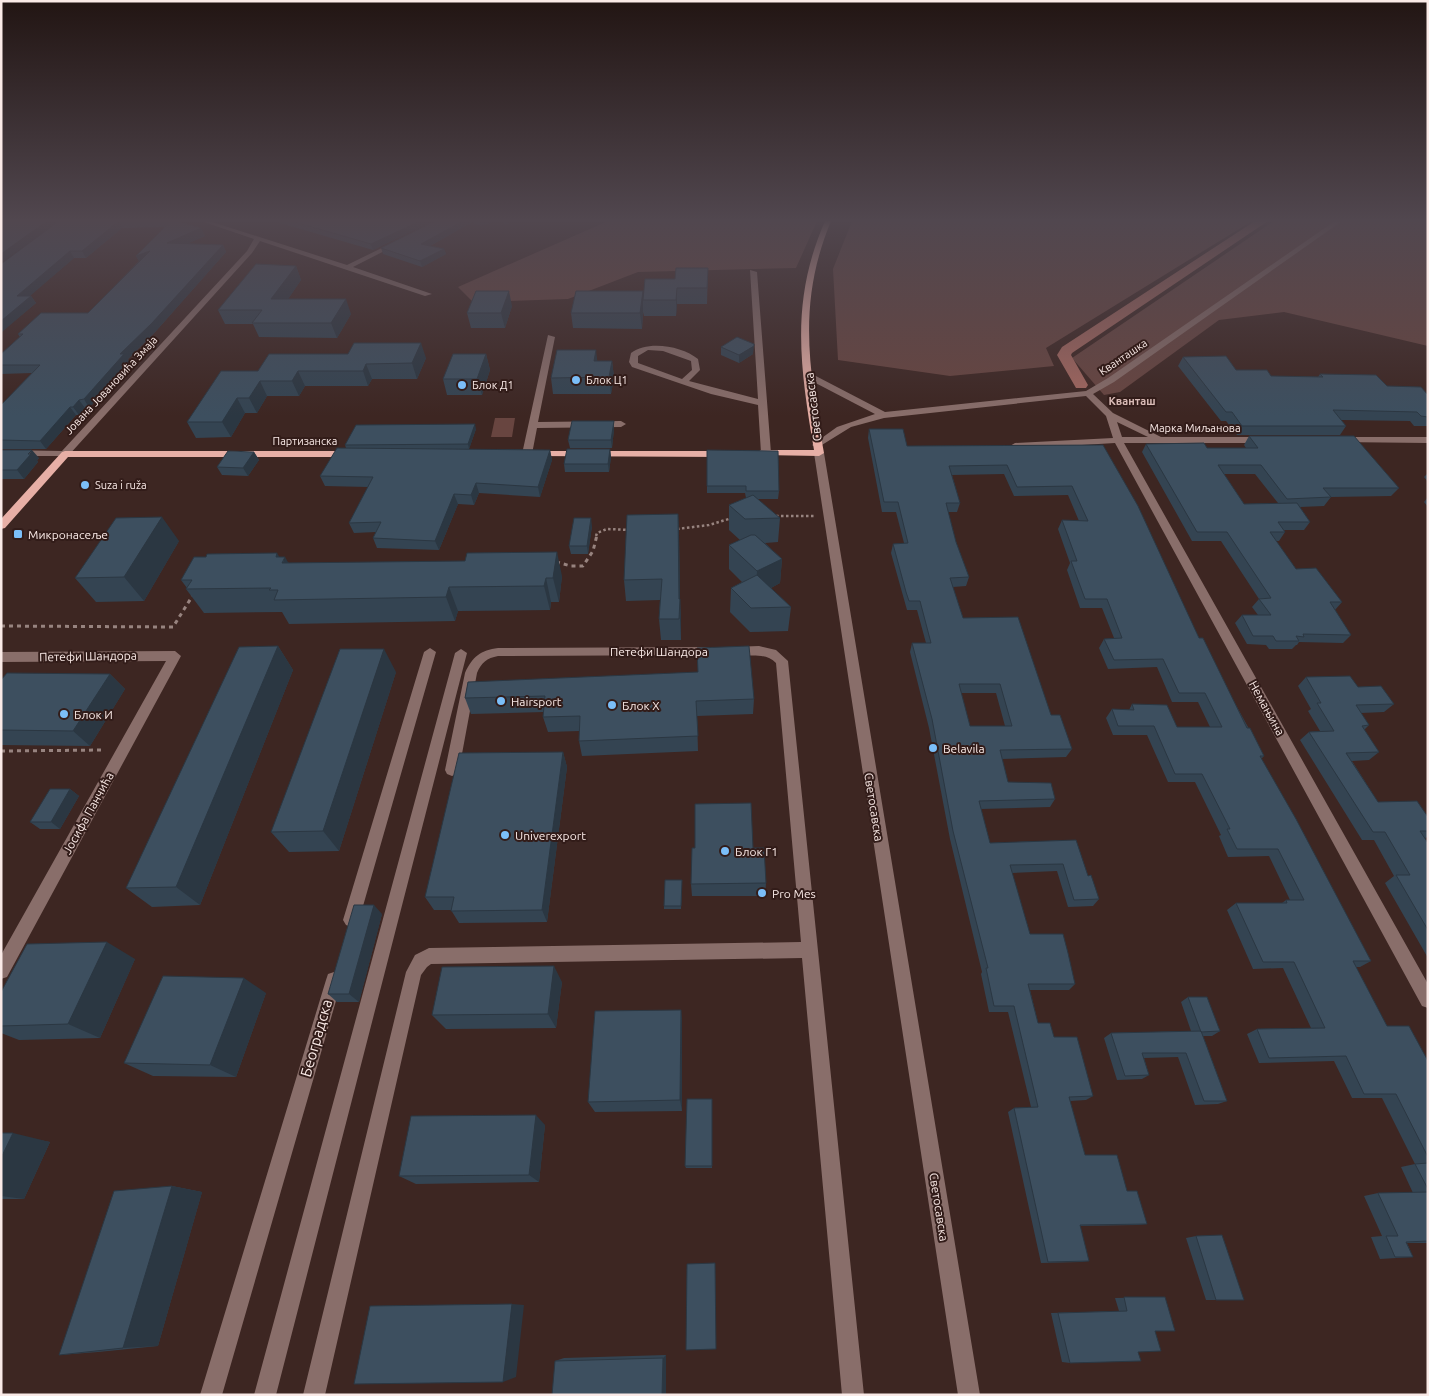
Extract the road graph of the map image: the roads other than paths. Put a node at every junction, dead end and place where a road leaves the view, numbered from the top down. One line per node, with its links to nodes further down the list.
1 (219, 286): 24 (street, Јована Јовановића Змаја)
2 (406, 286): 6 (street)
3 (754, 286): 11 (street)
4 (807, 286): 8 (main road, Светосавска)
5 (1246, 286): 10 (street, Кванташка)
6 (428, 294)
7 (551, 337): 15 (street)
8 (809, 376): 12 (street); 22 (main road, Светосавска)
9 (683, 382): 9 (street); 11 (street)
10 (1088, 394): 12 (street, Кванташка); 13 (street, Немањина)
11 (763, 402): 27 (street)
12 (884, 415): 22 (street, Кванташка)
13 (1110, 415): 16 (street, Немањина); 17 (street, Немањина)
14 (621, 424): 15 (street)
15 (533, 425): 26 (street)
16 (1159, 439): 17 (street, Марка Миљанова); 18 (street, Марка Миљанова)
17 (1118, 440): 21 (street, Марка Миљанова); 38 (street, Немањина)
18 (1269, 440)
19 (1328, 440): 20 (street)
20 (1428, 440)
21 (1001, 447)
22 (818, 449): 27 (main road); 43 (street, Светосавска)
23 (1, 453): 24 (street, Партизанска)
24 (65, 454): 25 (main road, Партизанска); 28 (main road, Јована Јовановића Змаја)
25 (359, 454)
26 (523, 454): 27 (main road)
27 (766, 454)
28 (1, 526)
29 (430, 652): 34 (street)
30 (461, 653): 40 (street)
31 (175, 656): 32 (street, Петефи Шандора); 37 (street, Јосифа Панчића)
32 (1, 657)
33 (452, 770): 35 (street, Петефи Шандора)
34 (346, 938)
35 (810, 950): 41 (street); 42 (street)
36 (338, 966): 39 (street, Београдска)
37 (1, 971)
38 (1428, 1000)
39 (211, 1395)
40 (265, 1395)
41 (314, 1395)
42 (853, 1395)
43 (969, 1395)

